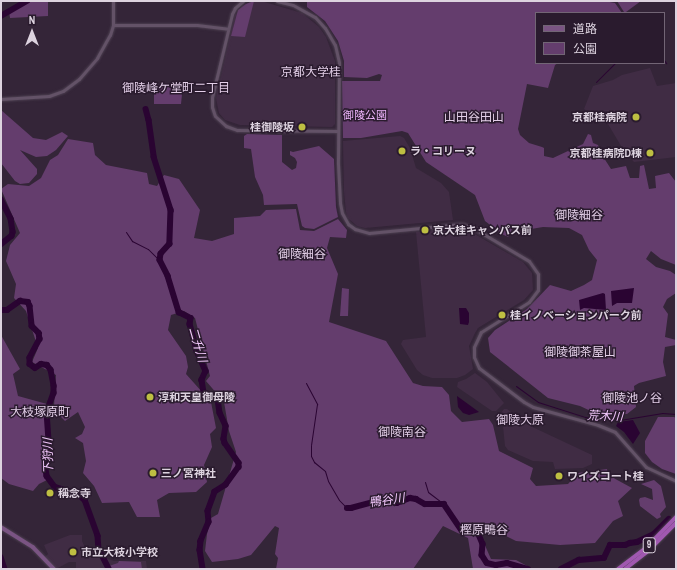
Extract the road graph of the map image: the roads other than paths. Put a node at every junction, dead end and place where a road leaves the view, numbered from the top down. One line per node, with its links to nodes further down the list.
1 (113, 1): 4 (street)
2 (243, 1): 5 (street)
3 (277, 1): 7 (street)
4 (113, 24): 5 (street); 6 (street)
5 (228, 30): 7 (street)
6 (1, 99)
7 (338, 131): 8 (street)
8 (676, 481)
9 (676, 517): 13 (highway, 9)
10 (676, 523): 14 (highway, 9)
11 (1, 527): 12 (main road)
12 (54, 569)
13 (618, 569)
14 (625, 569)

